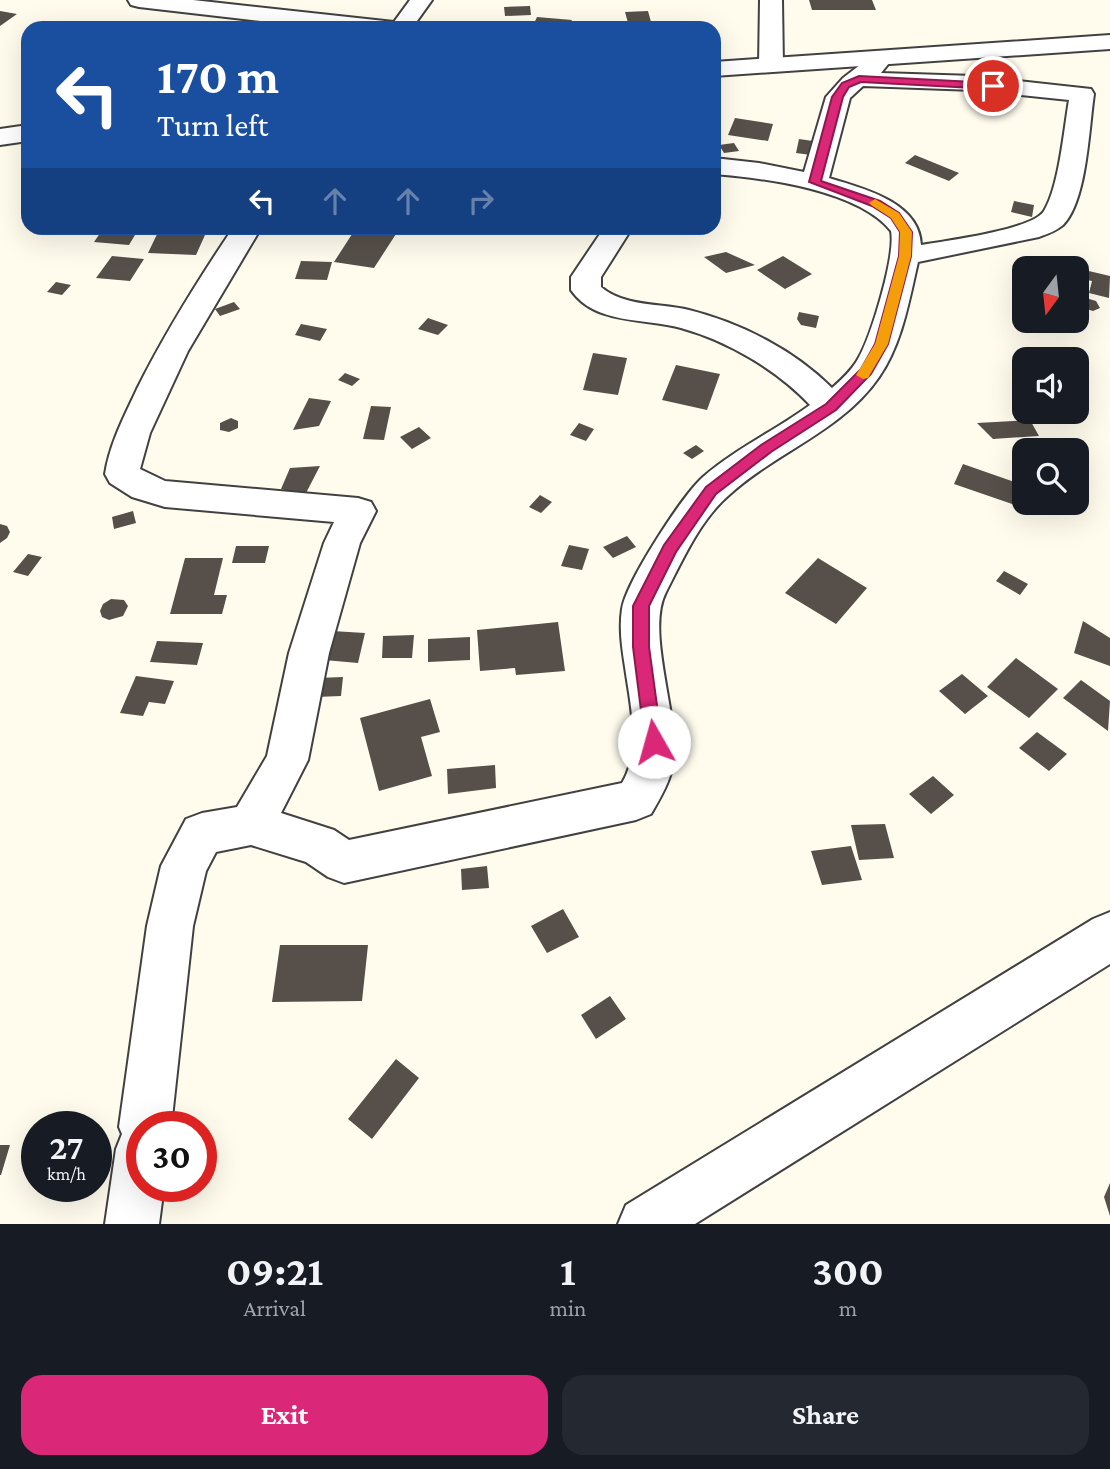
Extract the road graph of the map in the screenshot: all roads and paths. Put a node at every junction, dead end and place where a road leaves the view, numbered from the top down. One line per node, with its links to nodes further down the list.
1 (139, 0): 4 (street)
2 (421, 0): 5 (street)
3 (771, 0): 8 (street)
4 (319, 21)
5 (406, 21)
6 (1110, 42): 7 (street)
7 (881, 59): 8 (street); 10 (street)
8 (771, 66): 9 (street)
9 (721, 69)
10 (859, 79): 14 (street); 17 (street)
11 (21, 134): 12 (street)
12 (0, 137)
13 (721, 167): 14 (street)
14 (815, 182): 17 (street)
15 (242, 235): 19 (street)
16 (613, 235): 18 (street)
17 (905, 256): 18 (street)
18 (831, 407): 19 (street)
19 (251, 825): 21 (street)
20 (1110, 935): 24 (street)
21 (147, 1111)
22 (135, 1202): 23 (street)
23 (132, 1224)
24 (645, 1224)

